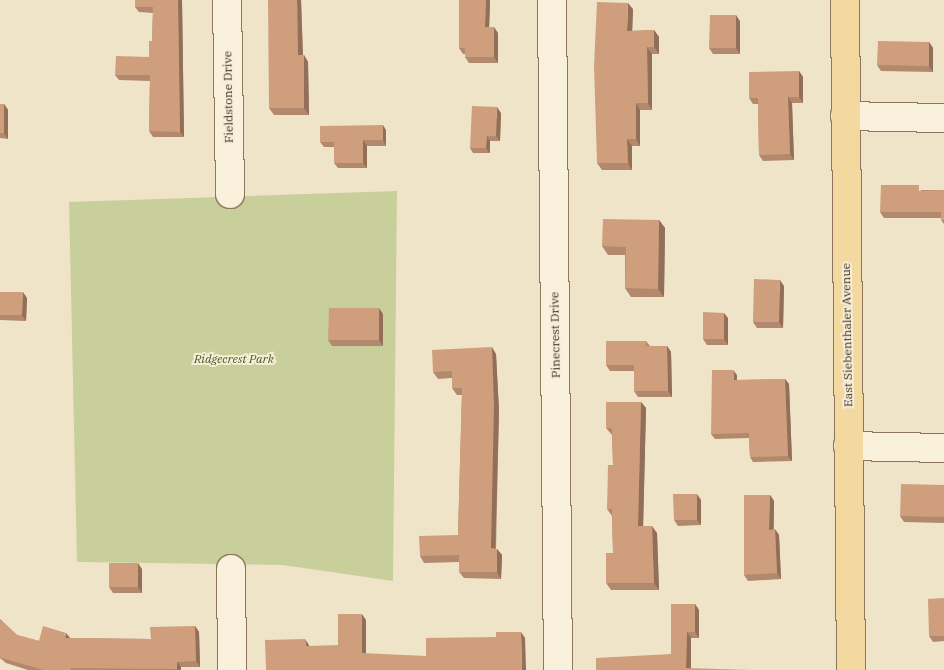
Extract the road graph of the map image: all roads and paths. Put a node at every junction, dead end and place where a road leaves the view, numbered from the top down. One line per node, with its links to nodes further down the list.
1 (226, 0): 6 (street, Fieldstone Drive)
2 (552, 0): 11 (street, Pinecrest Drive)
3 (845, 0): 4 (main road, East Siebenthaler Avenue)
4 (845, 116): 5 (street); 7 (main road, East Siebenthaler Avenue)
5 (944, 118)
6 (230, 194)
7 (848, 446): 8 (street); 12 (main road, East Siebenthaler Avenue)
8 (944, 448)
9 (231, 569): 10 (street)
10 (232, 670)
11 (558, 670)
12 (851, 670)

